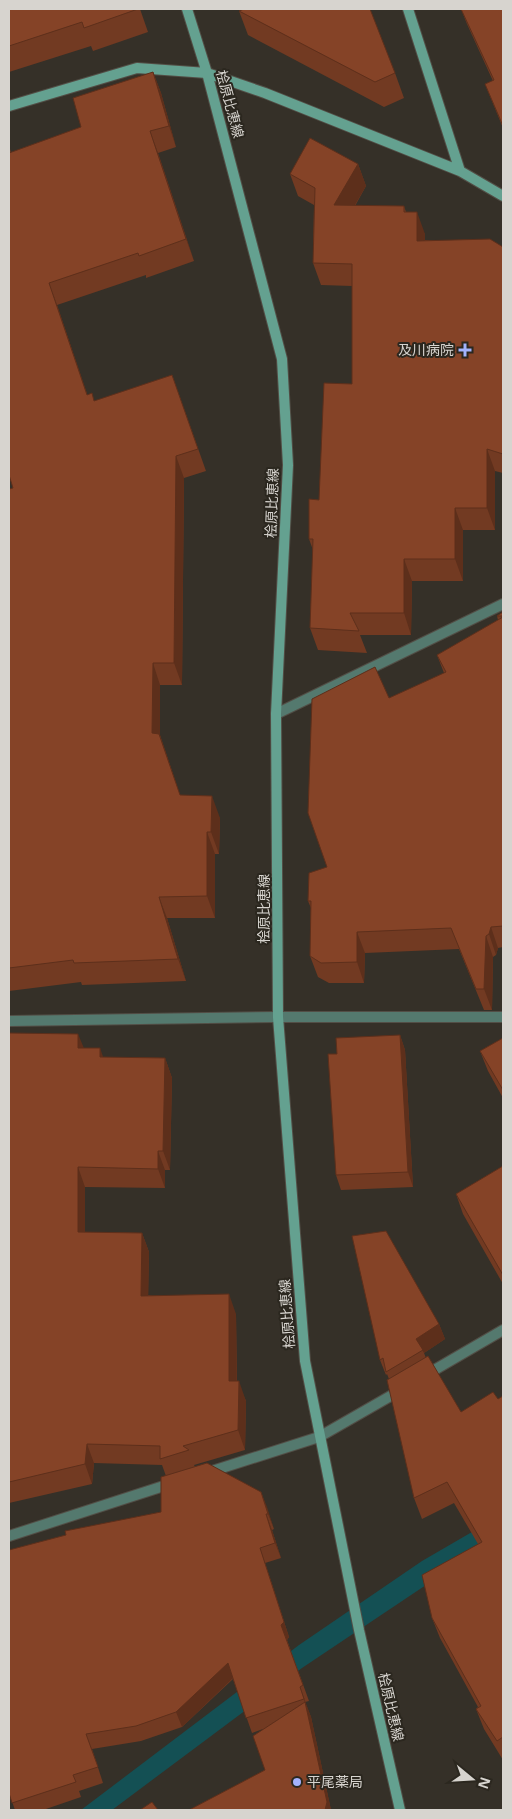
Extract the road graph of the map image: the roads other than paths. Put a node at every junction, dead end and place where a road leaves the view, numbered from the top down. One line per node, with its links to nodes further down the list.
1 (187, 9): 3 (main road, 桧原比恵線)
2 (408, 9): 5 (main road)
3 (207, 73): 4 (main road); 5 (main road); 8 (main road, 桧原比恵線)
4 (9, 106)
5 (460, 171): 6 (main road)
6 (503, 196)
7 (503, 604): 8 (street)
8 (276, 714): 9 (main road, 桧原比恵線)
9 (278, 1017): 10 (street); 11 (street); 13 (main road, 桧原比恵線)
10 (503, 1017)
11 (9, 1021)
12 (503, 1330): 13 (street)
13 (319, 1437): 14 (street); 15 (main road, 桧原比恵線)
14 (9, 1536)
15 (400, 1810)

